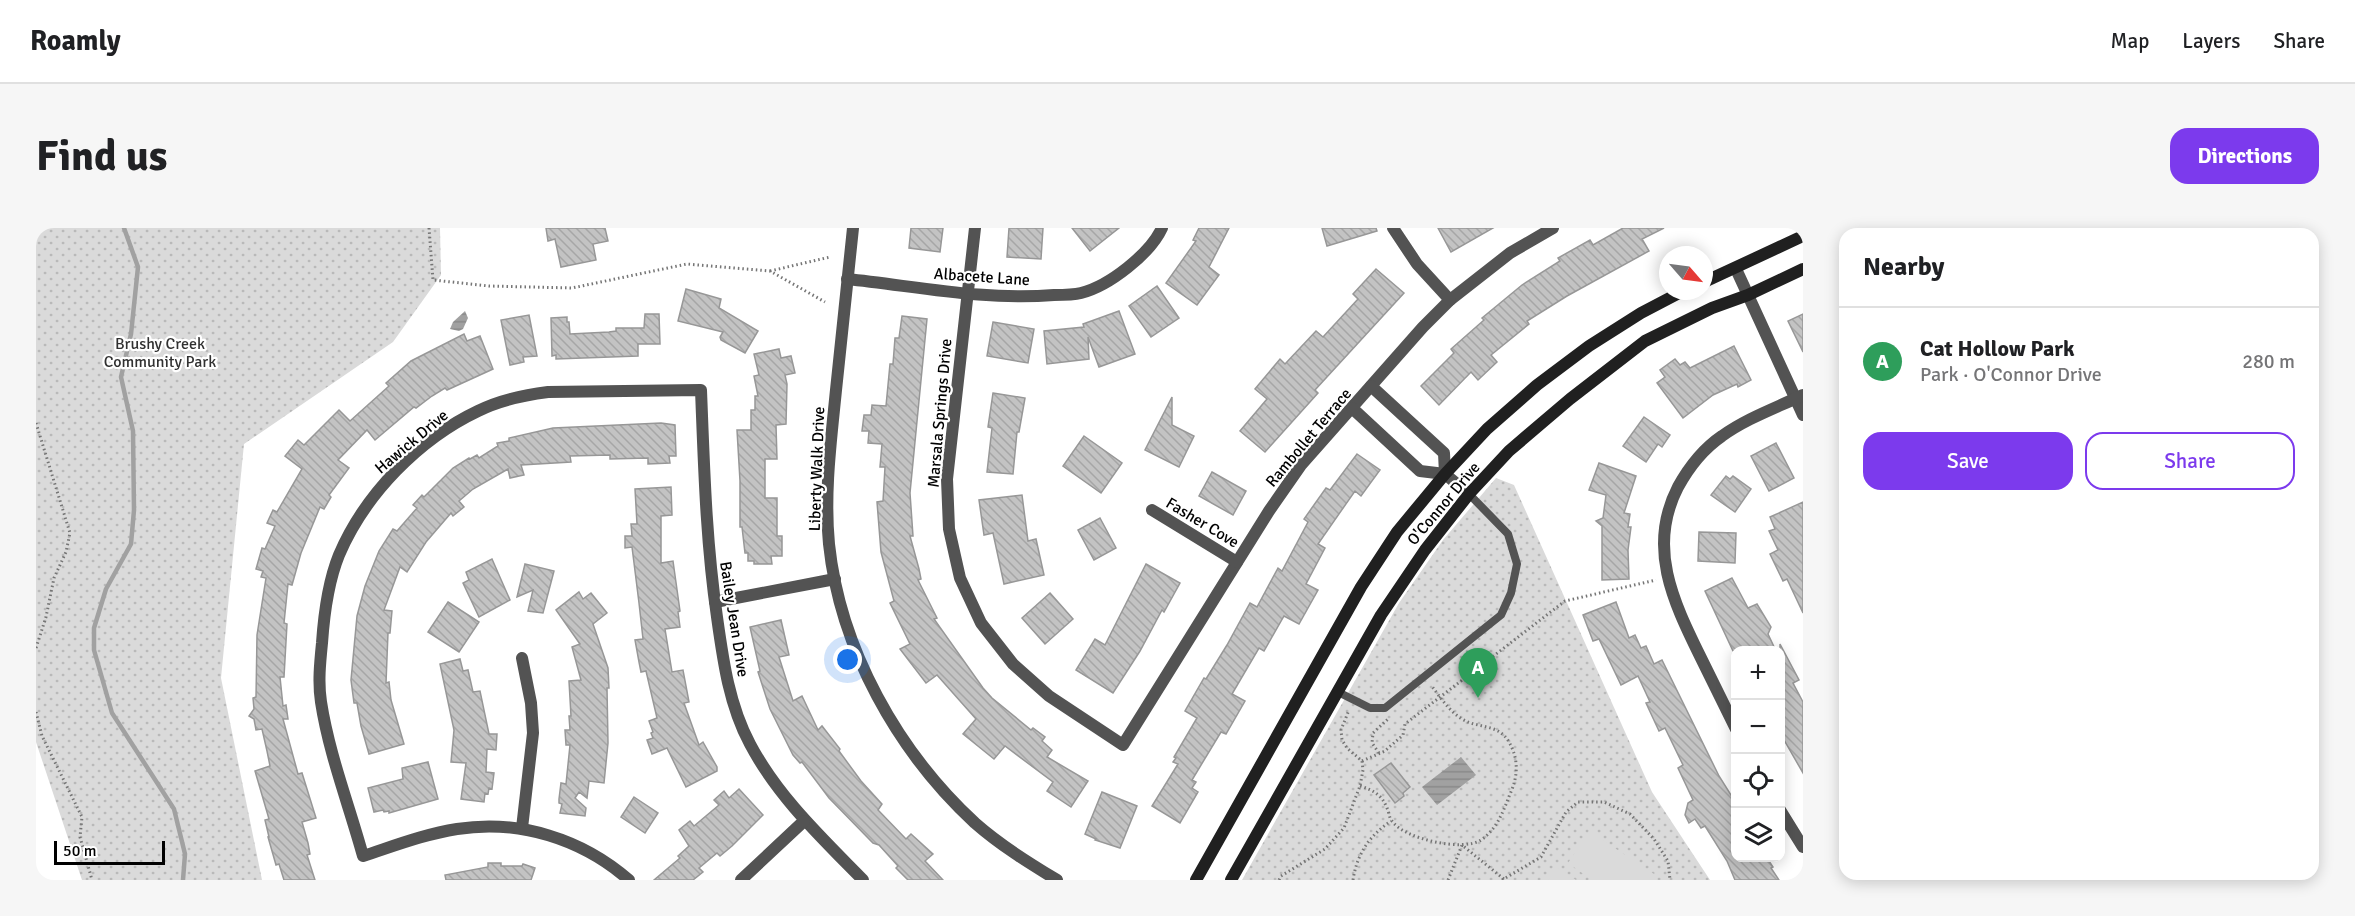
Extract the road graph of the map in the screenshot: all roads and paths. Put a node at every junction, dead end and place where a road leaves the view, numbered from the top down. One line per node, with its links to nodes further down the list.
1 (429, 228): 11 (path)
2 (852, 228): 13 (street, Liberty Walk Drive)
3 (975, 228): 14 (street, Marsala Springs Drive)
4 (1162, 228): 14 (street, Albacete Lane)
5 (1393, 228): 16 (street)
6 (1552, 228): 16 (street, Rambollet Terrace)
7 (1803, 236): 9 (main road)
8 (830, 257): 11 (path)
9 (1736, 269): 12 (main road); 15 (street)
10 (1803, 269): 15 (main road, O'Connor Drive)
11 (770, 271): 18 (path)
12 (1713, 278)
13 (847, 279): 14 (street, Albacete Lane); 30 (street, Liberty Walk Drive)
14 (968, 293): 41 (street, Marsala Springs Drive)
15 (1748, 295): 21 (street); 26 (main road, O'Connor Drive)
16 (1450, 300): 19 (street, Rambollet Terrace)
17 (1666, 300): 25 (main road, O'Connor Drive)
18 (825, 302)
19 (1371, 386): 22 (street, Rambollet Terrace); 25 (street)
20 (701, 390): 31 (street, Bailey Jean Drive); 48 (street, Hawick Drive)
21 (1799, 397): 23 (street); 29 (street)
22 (1352, 408): 25 (street); 28 (street, Rambollet Terrace)
23 (1803, 415)
24 (36, 423): 32 (path)
25 (1445, 474): 26 (street); 57 (main road, O'Connor Drive)
26 (1469, 494): 34 (lane); 35 (main road, O'Connor Drive)
27 (1152, 510): 28 (street, Fasher Cove)
28 (1237, 562): 41 (street, Rambollet Terrace)
29 (1667, 577): 36 (path); 40 (street)
30 (835, 579): 31 (street); 56 (street, Liberty Walk Drive)
31 (715, 602): 46 (street, Bailey Jean Drive)
32 (36, 648)
33 (522, 658): 48 (street)
34 (1424, 677): 36 (path); 37 (lane)
35 (1338, 692): 37 (lane); 58 (main road, O'Connor Drive)
36 (1441, 698): 42 (path); 49 (path)
37 (1385, 708): 42 (path)
38 (1350, 709): 43 (path)
39 (36, 712): 52 (path)
40 (1731, 719)
41 (1123, 745)
42 (1379, 753): 43 (path)
43 (1362, 761): 44 (path)
44 (1360, 786): 47 (path); 59 (path)
45 (1785, 818): 50 (street)
46 (804, 820): 54 (street); 55 (street, Bailey Jean Drive)
47 (1391, 821): 49 (path); 60 (path)
48 (522, 828): 53 (street)
49 (1462, 845): 51 (path); 61 (path)
50 (1803, 847)
51 (1503, 879): 62 (path)
52 (93, 880)
53 (629, 880)
54 (741, 880)
55 (863, 880)
56 (1057, 880)
57 (1196, 880)
58 (1231, 880)
59 (1280, 880)
60 (1353, 880)
61 (1448, 880)
62 (1670, 880)

